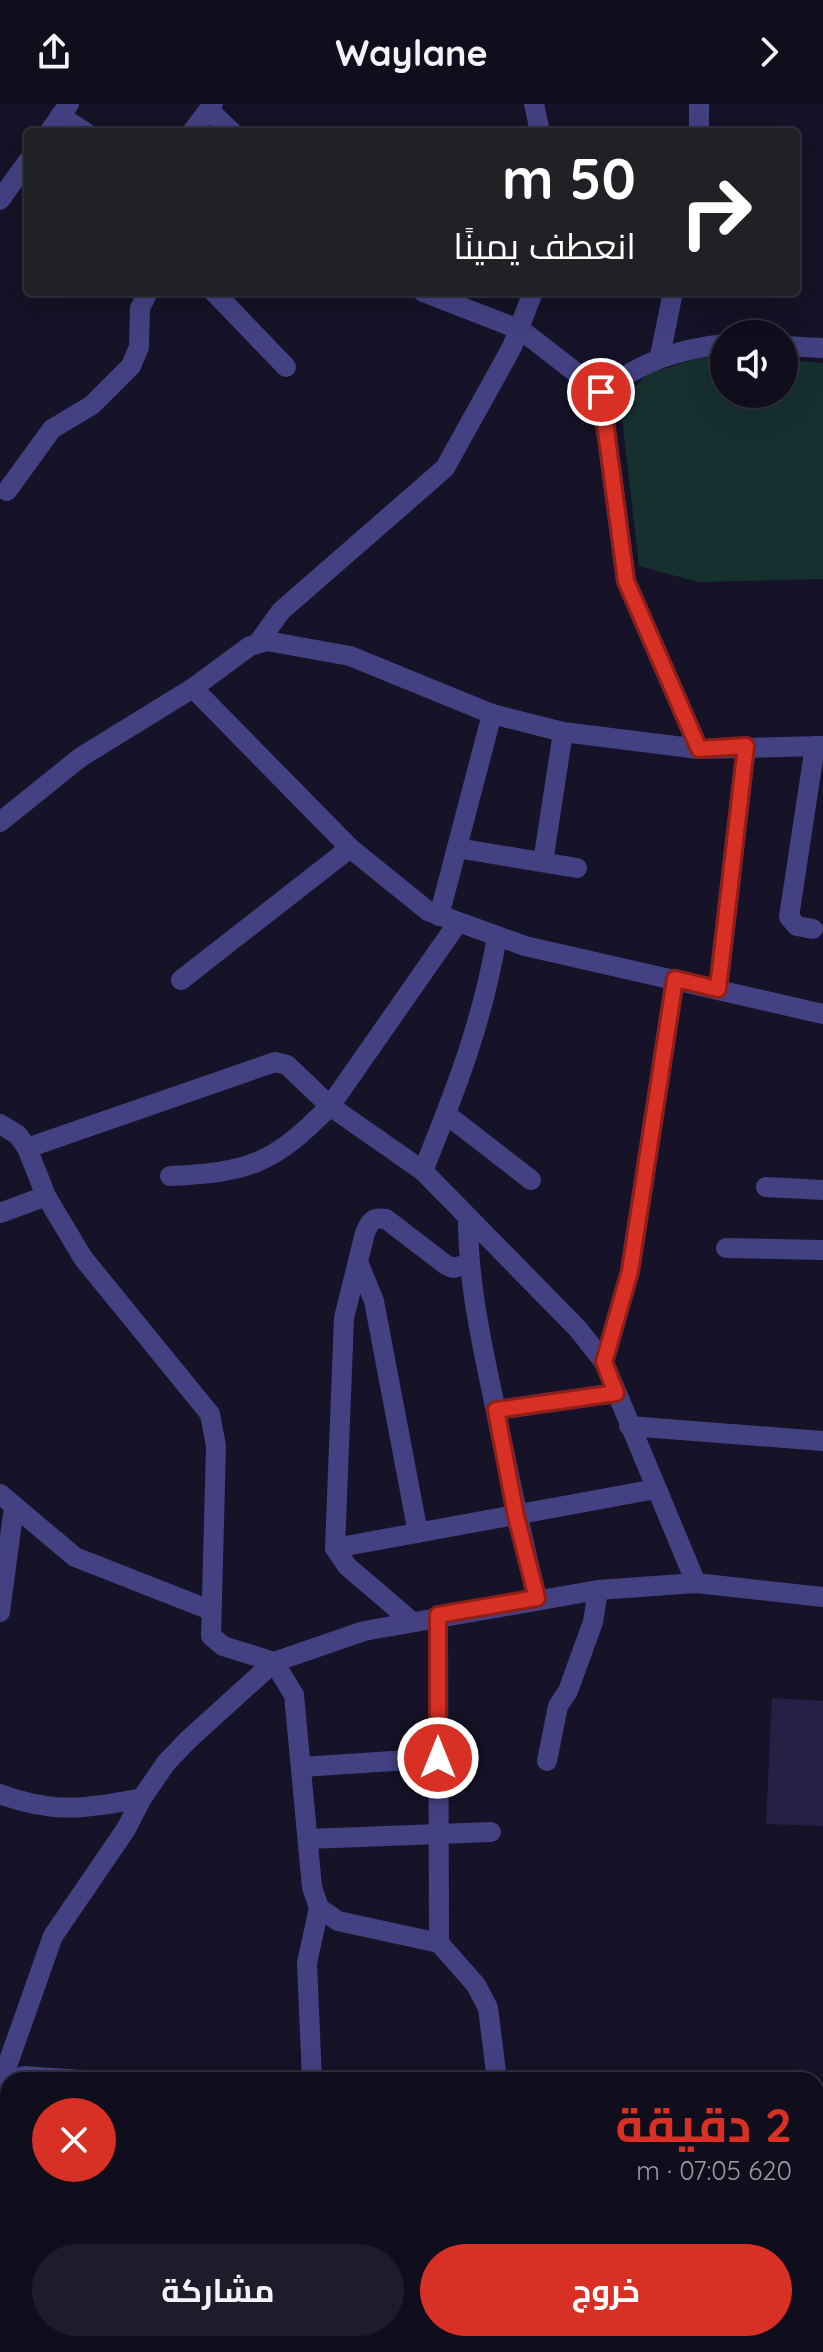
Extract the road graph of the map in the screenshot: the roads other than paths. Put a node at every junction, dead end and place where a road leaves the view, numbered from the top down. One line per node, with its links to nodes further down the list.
1 (699, 104): 7 (street)
2 (211, 107): 5 (street); 6 (street)
3 (59, 117): 4 (street)
4 (78, 128)
5 (195, 128)
6 (229, 128)
7 (699, 128)
8 (24, 166): 9 (street)
9 (2, 192)
10 (146, 296): 22 (street)
11 (218, 296): 20 (street)
12 (433, 296): 15 (street)
13 (532, 296): 15 (street)
14 (672, 296): 19 (street)
15 (521, 330): 21 (street); 23 (street)
16 (710, 347): 19 (street)
17 (798, 347): 18 (street)
18 (823, 348)
19 (660, 356): 21 (street)
20 (286, 367)
21 (601, 392): 29 (street)
22 (7, 491)
23 (258, 643): 24 (street); 25 (street)
24 (193, 688): 30 (street); 31 (street)
25 (492, 714): 26 (street); 32 (street)
26 (563, 732): 29 (street); 33 (street)
27 (746, 746): 28 (street); 29 (street); 40 (street)
28 (819, 746): 36 (street)
29 (699, 749)
30 (0, 822)
31 (350, 848): 35 (street); 39 (street)
32 (457, 848): 33 (street); 35 (street)
33 (543, 862): 34 (street)
34 (577, 868)
35 (448, 920): 37 (street); 42 (street)
36 (813, 929)
37 (497, 936): 38 (street); 43 (street)
38 (675, 979): 40 (street); 58 (street)
39 (181, 980)
40 (718, 989): 41 (street)
41 (823, 1014)
42 (330, 1106): 45 (street); 46 (street); 47 (street)
43 (446, 1114): 46 (street); 48 (street)
44 (0, 1124): 45 (street)
45 (27, 1148): 51 (street)
46 (423, 1171): 53 (street)
47 (170, 1176)
48 (531, 1180)
49 (766, 1187): 50 (street)
50 (823, 1190)
51 (46, 1196): 52 (street); 72 (street)
52 (0, 1213)
53 (468, 1219): 57 (street); 58 (street)
54 (726, 1248): 55 (street)
55 (823, 1250)
56 (358, 1262): 57 (street); 66 (street); 67 (street)
57 (468, 1264): 60 (street)
58 (604, 1362): 59 (street)
59 (616, 1393): 60 (street); 61 (street)
60 (496, 1410): 65 (street)
61 (629, 1426): 62 (street); 63 (street)
62 (823, 1441)
63 (656, 1489): 65 (street); 68 (street)
64 (7, 1501): 72 (street); 73 (street)
65 (516, 1516): 66 (street); 71 (street)
66 (418, 1533): 67 (street)
67 (335, 1548): 75 (street)
68 (696, 1583): 69 (street); 70 (street)
69 (598, 1590): 71 (street); 78 (street)
70 (823, 1597)
71 (537, 1598): 74 (street)
72 (210, 1610): 76 (street)
73 (0, 1612)
74 (438, 1615): 75 (street); 77 (street)
75 (410, 1620): 76 (street)
76 (274, 1662): 79 (street); 81 (street)
77 (438, 1758): 79 (street); 83 (street)
78 (547, 1761)
79 (302, 1767): 84 (street)
80 (0, 1794): 81 (street)
81 (142, 1798): 87 (street)
82 (491, 1832): 83 (street)
83 (439, 1833): 84 (street); 86 (street)
84 (308, 1839): 85 (street)
85 (319, 1908): 86 (street); 88 (street)
86 (439, 1943): 89 (street)
87 (4, 2072)
88 (312, 2072)
89 (496, 2072)

